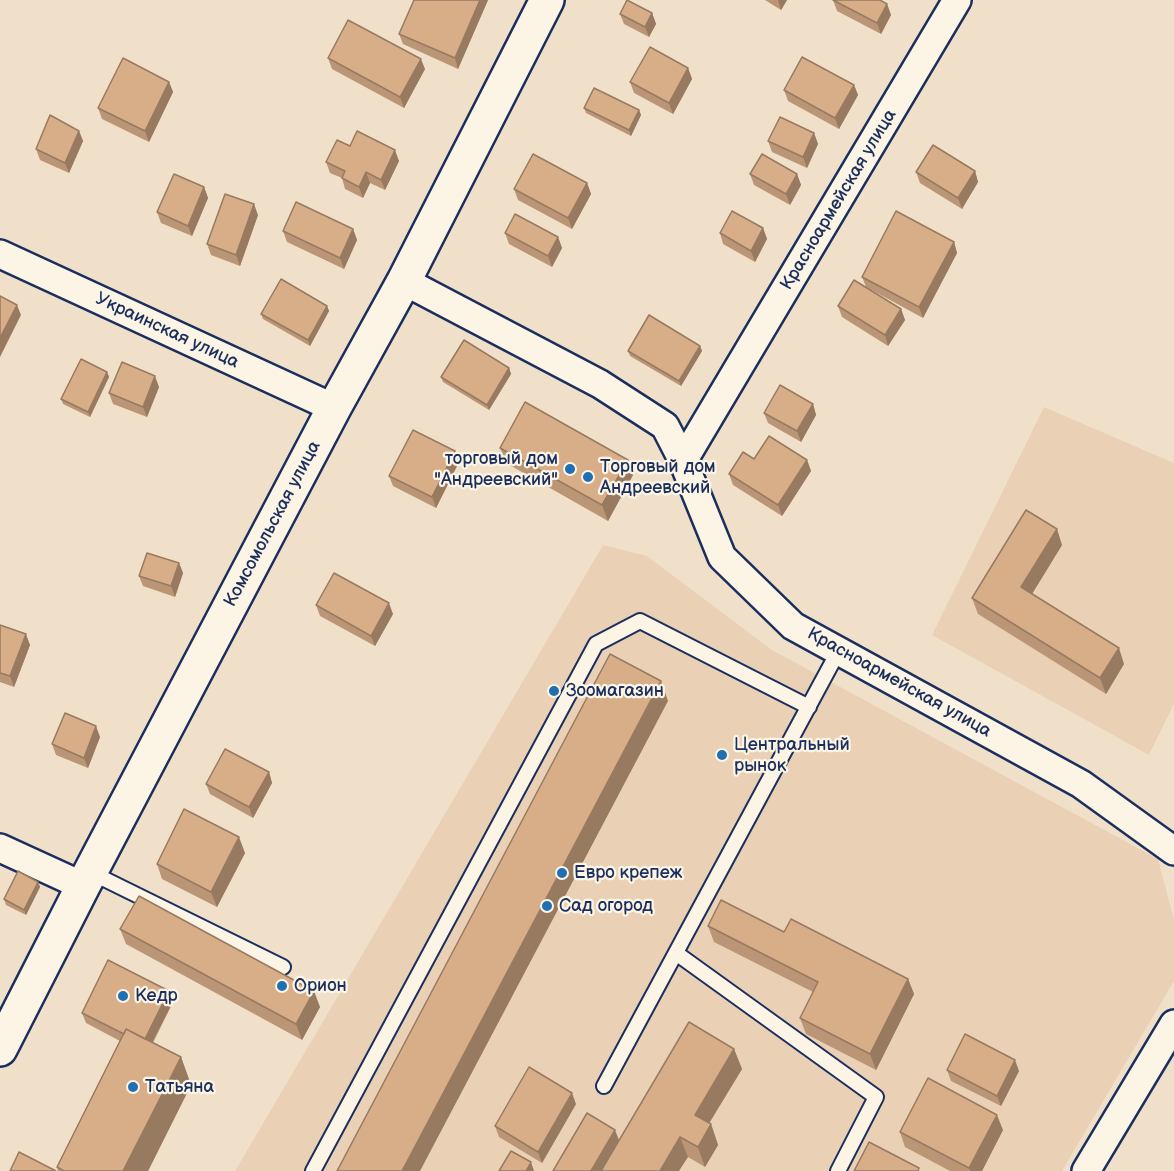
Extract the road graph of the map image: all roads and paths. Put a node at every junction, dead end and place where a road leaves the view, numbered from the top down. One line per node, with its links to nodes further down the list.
1 (547, 0): 4 (street, Комсомольская улица)
2 (957, 0): 6 (street, Красноармейская улица)
3 (0, 255): 5 (street, Украинская улица)
4 (404, 281): 5 (street, Комсомольская улица); 6 (street, Красноармейская улица)
5 (334, 408): 11 (street, Комсомольская улица)
6 (683, 461): 7 (street, Красноармейская улица)
7 (839, 650): 8 (lane); 10 (street, Красноармейская улица)
8 (809, 707): 12 (lane); 17 (lane)
9 (0, 848): 11 (street)
10 (1174, 851)
11 (86, 879): 13 (lane); 15 (street, Комсомольская улица)
12 (676, 953): 16 (lane); 18 (lane)
13 (283, 967)
14 (1174, 1024): 19 (street)
15 (0, 1049)
16 (604, 1086)
17 (312, 1171)
18 (838, 1171)
19 (1086, 1171)

